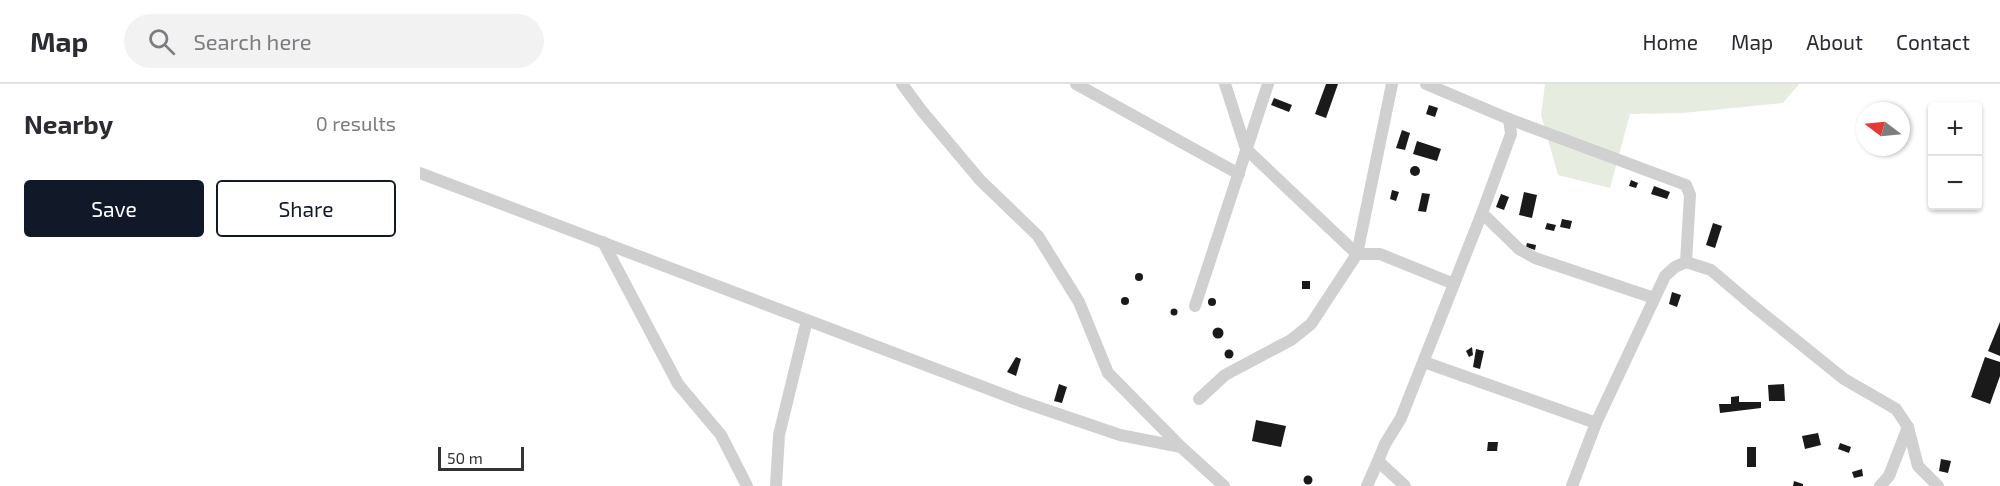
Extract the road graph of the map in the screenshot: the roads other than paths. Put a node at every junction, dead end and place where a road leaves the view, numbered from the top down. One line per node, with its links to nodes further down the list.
1 (902, 84): 23 (street)
2 (1225, 84): 8 (street)
3 (1268, 84): 8 (street)
4 (1392, 84): 13 (street)
5 (1426, 84): 7 (street)
6 (1080, 85): 10 (street)
7 (1509, 120): 11 (street); 14 (street)
8 (1246, 149): 10 (street); 13 (street)
9 (420, 172): 12 (street)
10 (1239, 174): 17 (street)
11 (1482, 213): 15 (street); 16 (street)
12 (603, 242): 18 (street); 25 (street)
13 (1357, 254): 15 (street); 20 (street)
14 (1686, 262): 16 (street); 22 (street)
15 (1454, 284): 19 (street)
16 (1654, 298): 21 (street)
17 (1195, 306)
18 (807, 320): 23 (street); 26 (street)
19 (1424, 362): 21 (street); 24 (street)
20 (1199, 399)
21 (1596, 423): 30 (street)
22 (1908, 427): 31 (street); 32 (street)
23 (1180, 447): 27 (street)
24 (1378, 461): 28 (street); 29 (street)
25 (747, 486)
26 (776, 486)
27 (1224, 486)
28 (1367, 486)
29 (1405, 486)
30 (1572, 486)
31 (1880, 486)
32 (1938, 486)

